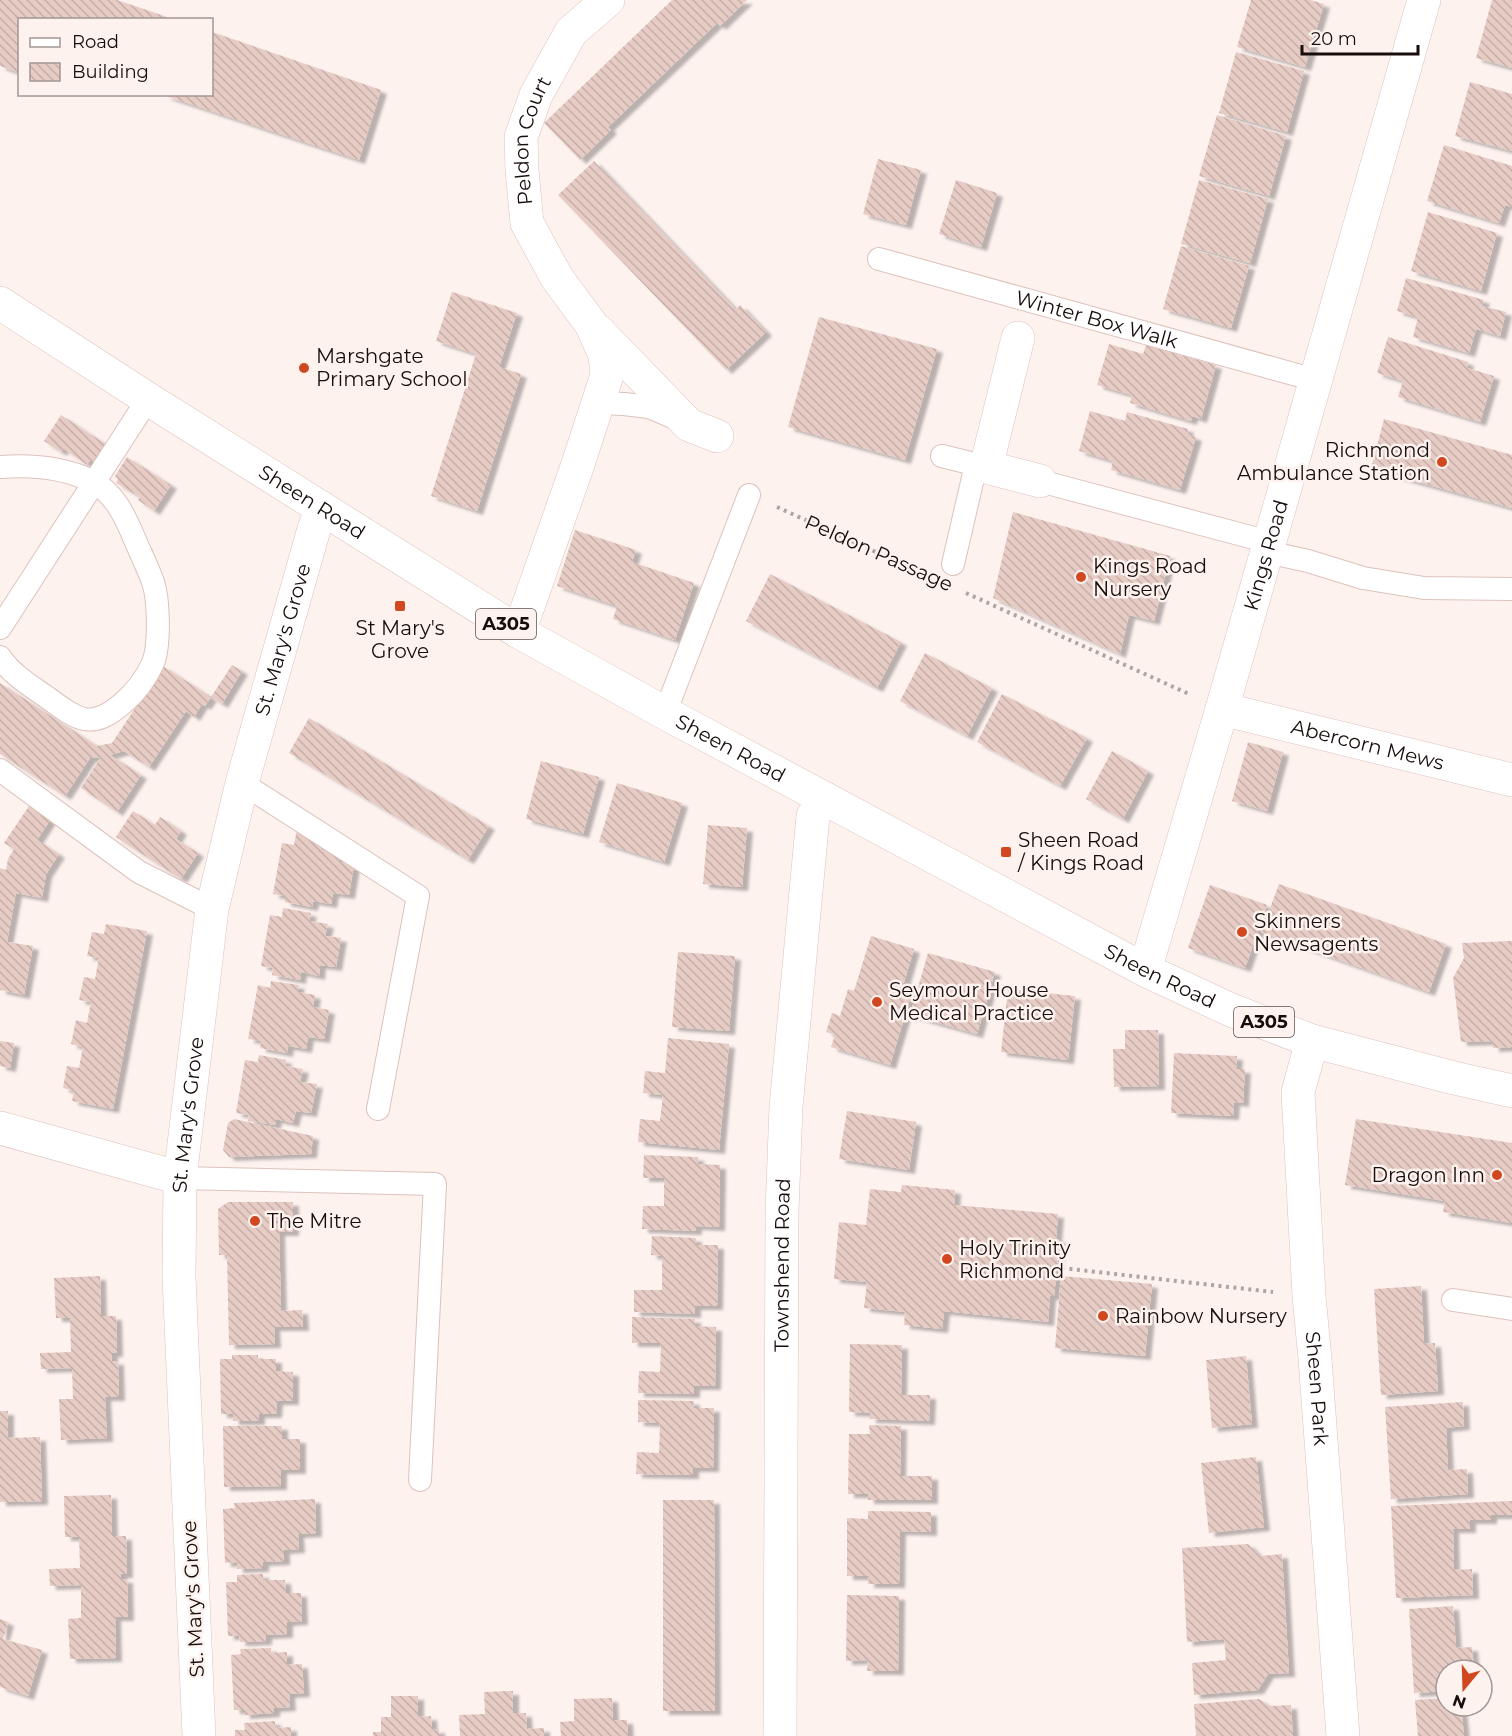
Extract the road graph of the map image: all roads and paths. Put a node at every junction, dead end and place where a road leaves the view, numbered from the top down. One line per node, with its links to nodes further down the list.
1 (608, 0): 5 (street, Peldon Court)
2 (1424, 0): 7 (street, Kings Road)
3 (879, 259): 7 (lane, Winter Box Walk)
4 (0, 303): 8 (street, Sheen Road / A305)
5 (591, 324): 9 (street, Peldon Court); 10 (street, Peldon Court)
6 (1018, 338): 12 (street)
7 (1315, 380): 18 (street, Kings Road)
8 (148, 399): 15 (lane); 17 (street, Sheen Road / A305)
9 (598, 403): 10 (lane); 24 (street, Peldon Court)
10 (703, 430)
11 (942, 456): 12 (lane)
12 (981, 466): 14 (street); 19 (lane)
13 (0, 467): 15 (lane)
14 (1040, 481): 18 (lane)
15 (94, 483): 23 (lane); 25 (lane)
16 (749, 495): 20 (path, Peldon Passage); 27 (lane)
17 (322, 508): 24 (street, Sheen Road / A305); 30 (street, St. Mary's Grove)
18 (1268, 547): 21 (lane); 26 (street, Kings Road)
19 (953, 564)
20 (932, 577)
21 (1512, 589)
22 (964, 592): 26 (path, Peldon Passage)
23 (0, 628)
24 (519, 632): 27 (street, Sheen Road / A305)
25 (0, 657)
26 (1222, 709): 29 (street, Abercorn Mews); 33 (street, Kings Road)
27 (665, 713): 31 (street, Sheen Road / A305)
28 (0, 770): 32 (lane)
29 (1512, 780)
30 (242, 783): 32 (street, St. Mary's Grove); 36 (lane)
31 (824, 798): 33 (street, Sheen Road / A305); 45 (street, Townshend Road)
32 (212, 909): 38 (street, St. Mary's Grove)
33 (1145, 970): 34 (street, Sheen Road / A305)
34 (1312, 1041): 35 (street, Sheen Road / A305); 40 (street, Sheen Park)
35 (1512, 1090)
36 (378, 1109)
37 (0, 1128): 38 (street)
38 (180, 1178): 43 (lane); 44 (street, St. Mary's Grove)
39 (1062, 1268): 40 (path)
40 (1308, 1296): 46 (street, Sheen Park)
41 (1453, 1300): 42 (lane)
42 (1512, 1309)
43 (420, 1480)
44 (199, 1736)
45 (780, 1736)
46 (1343, 1736)

